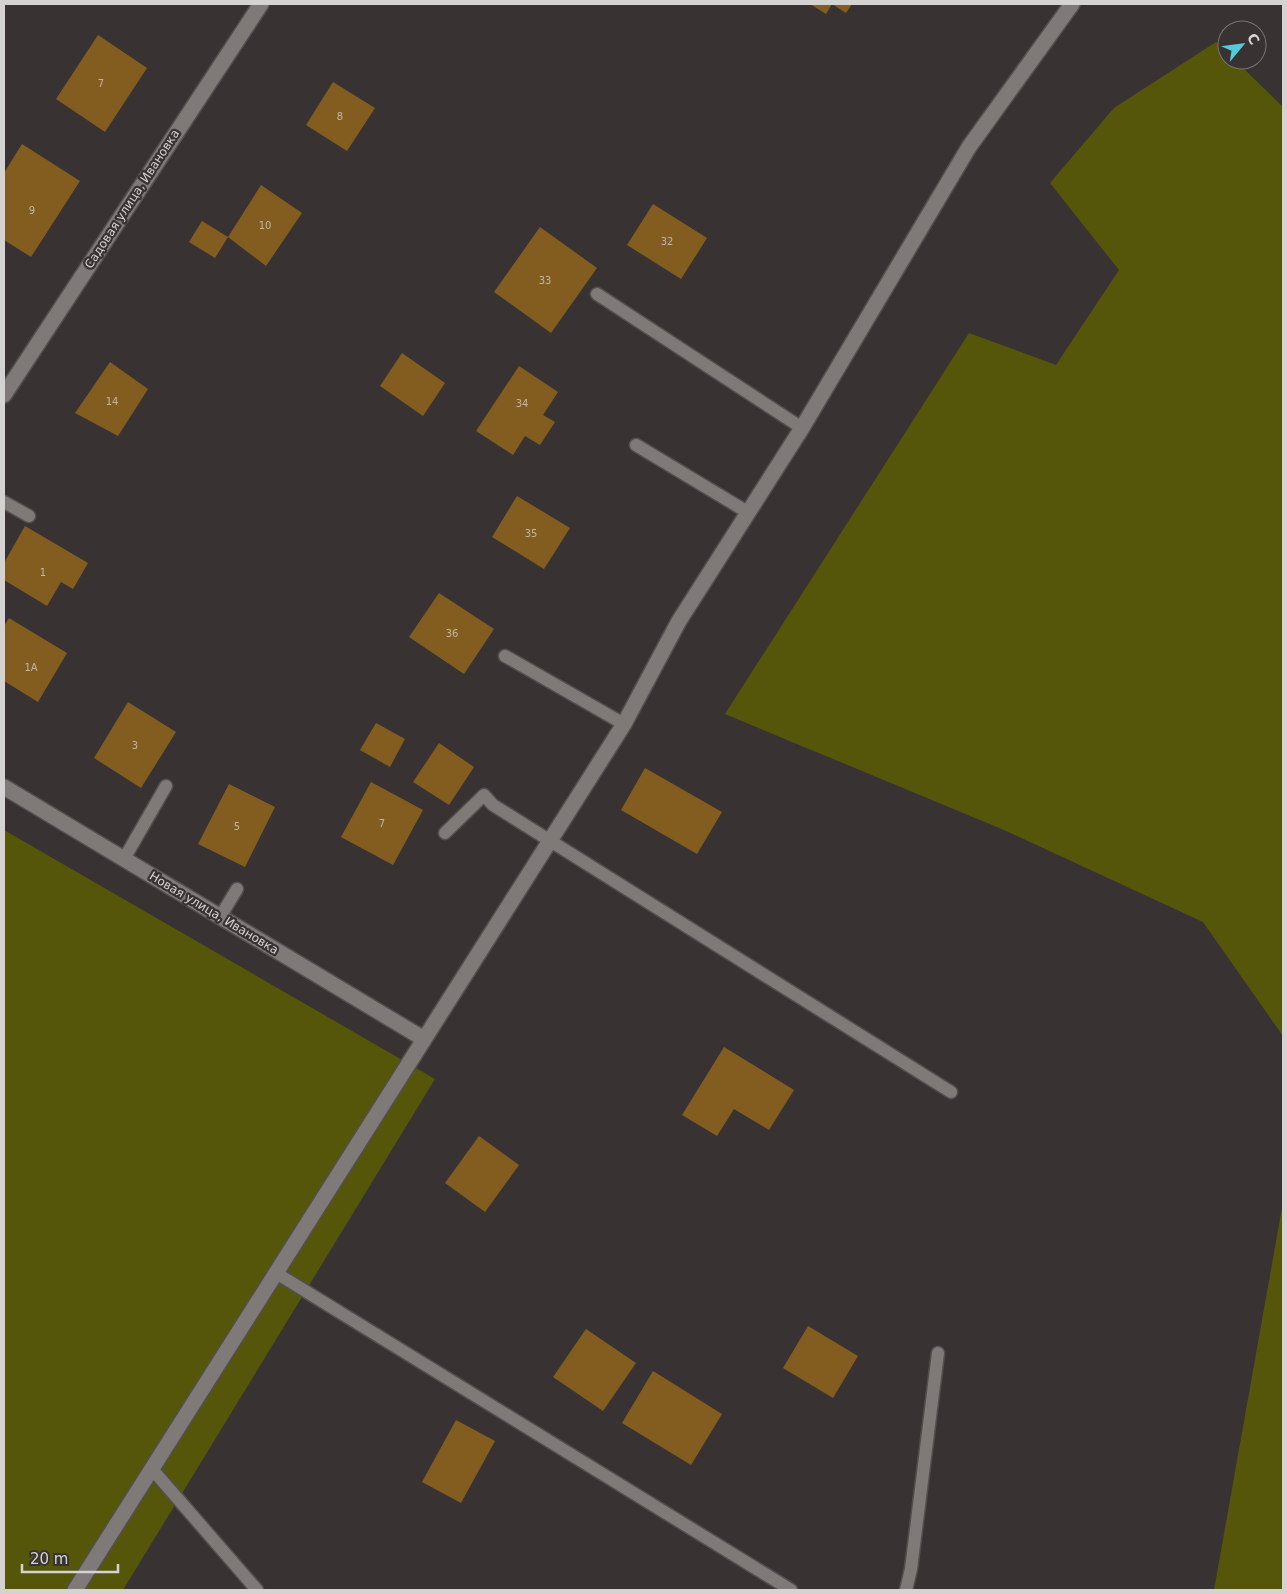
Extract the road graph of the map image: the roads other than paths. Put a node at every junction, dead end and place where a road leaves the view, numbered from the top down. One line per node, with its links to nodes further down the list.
1 (260, 4): 4 (street, Садовая улица, Ивановка)
2 (1071, 4): 5 (street)
3 (597, 294): 5 (lane)
4 (4, 395)
5 (802, 428): 8 (street)
6 (636, 445): 8 (lane)
7 (4, 502): 9 (lane)
8 (749, 513): 11 (street)
9 (29, 516)
10 (505, 656): 11 (lane)
11 (624, 724): 15 (street)
12 (166, 786): 16 (lane)
13 (4, 787): 16 (street, Новая улица, Ивановка)
14 (445, 833): 15 (lane)
15 (550, 840): 19 (street); 20 (lane)
16 (124, 859): 18 (street, Новая улица, Ивановка)
17 (238, 889): 18 (lane)
18 (220, 917): 19 (street, Новая улица, Ивановка)
19 (424, 1039): 21 (street)
20 (951, 1092)
21 (276, 1272): 23 (street); 26 (lane)
22 (938, 1353): 27 (lane)
23 (152, 1469): 24 (street); 25 (lane)
24 (75, 1590)
25 (257, 1590)
26 (792, 1590)
27 (906, 1590)

